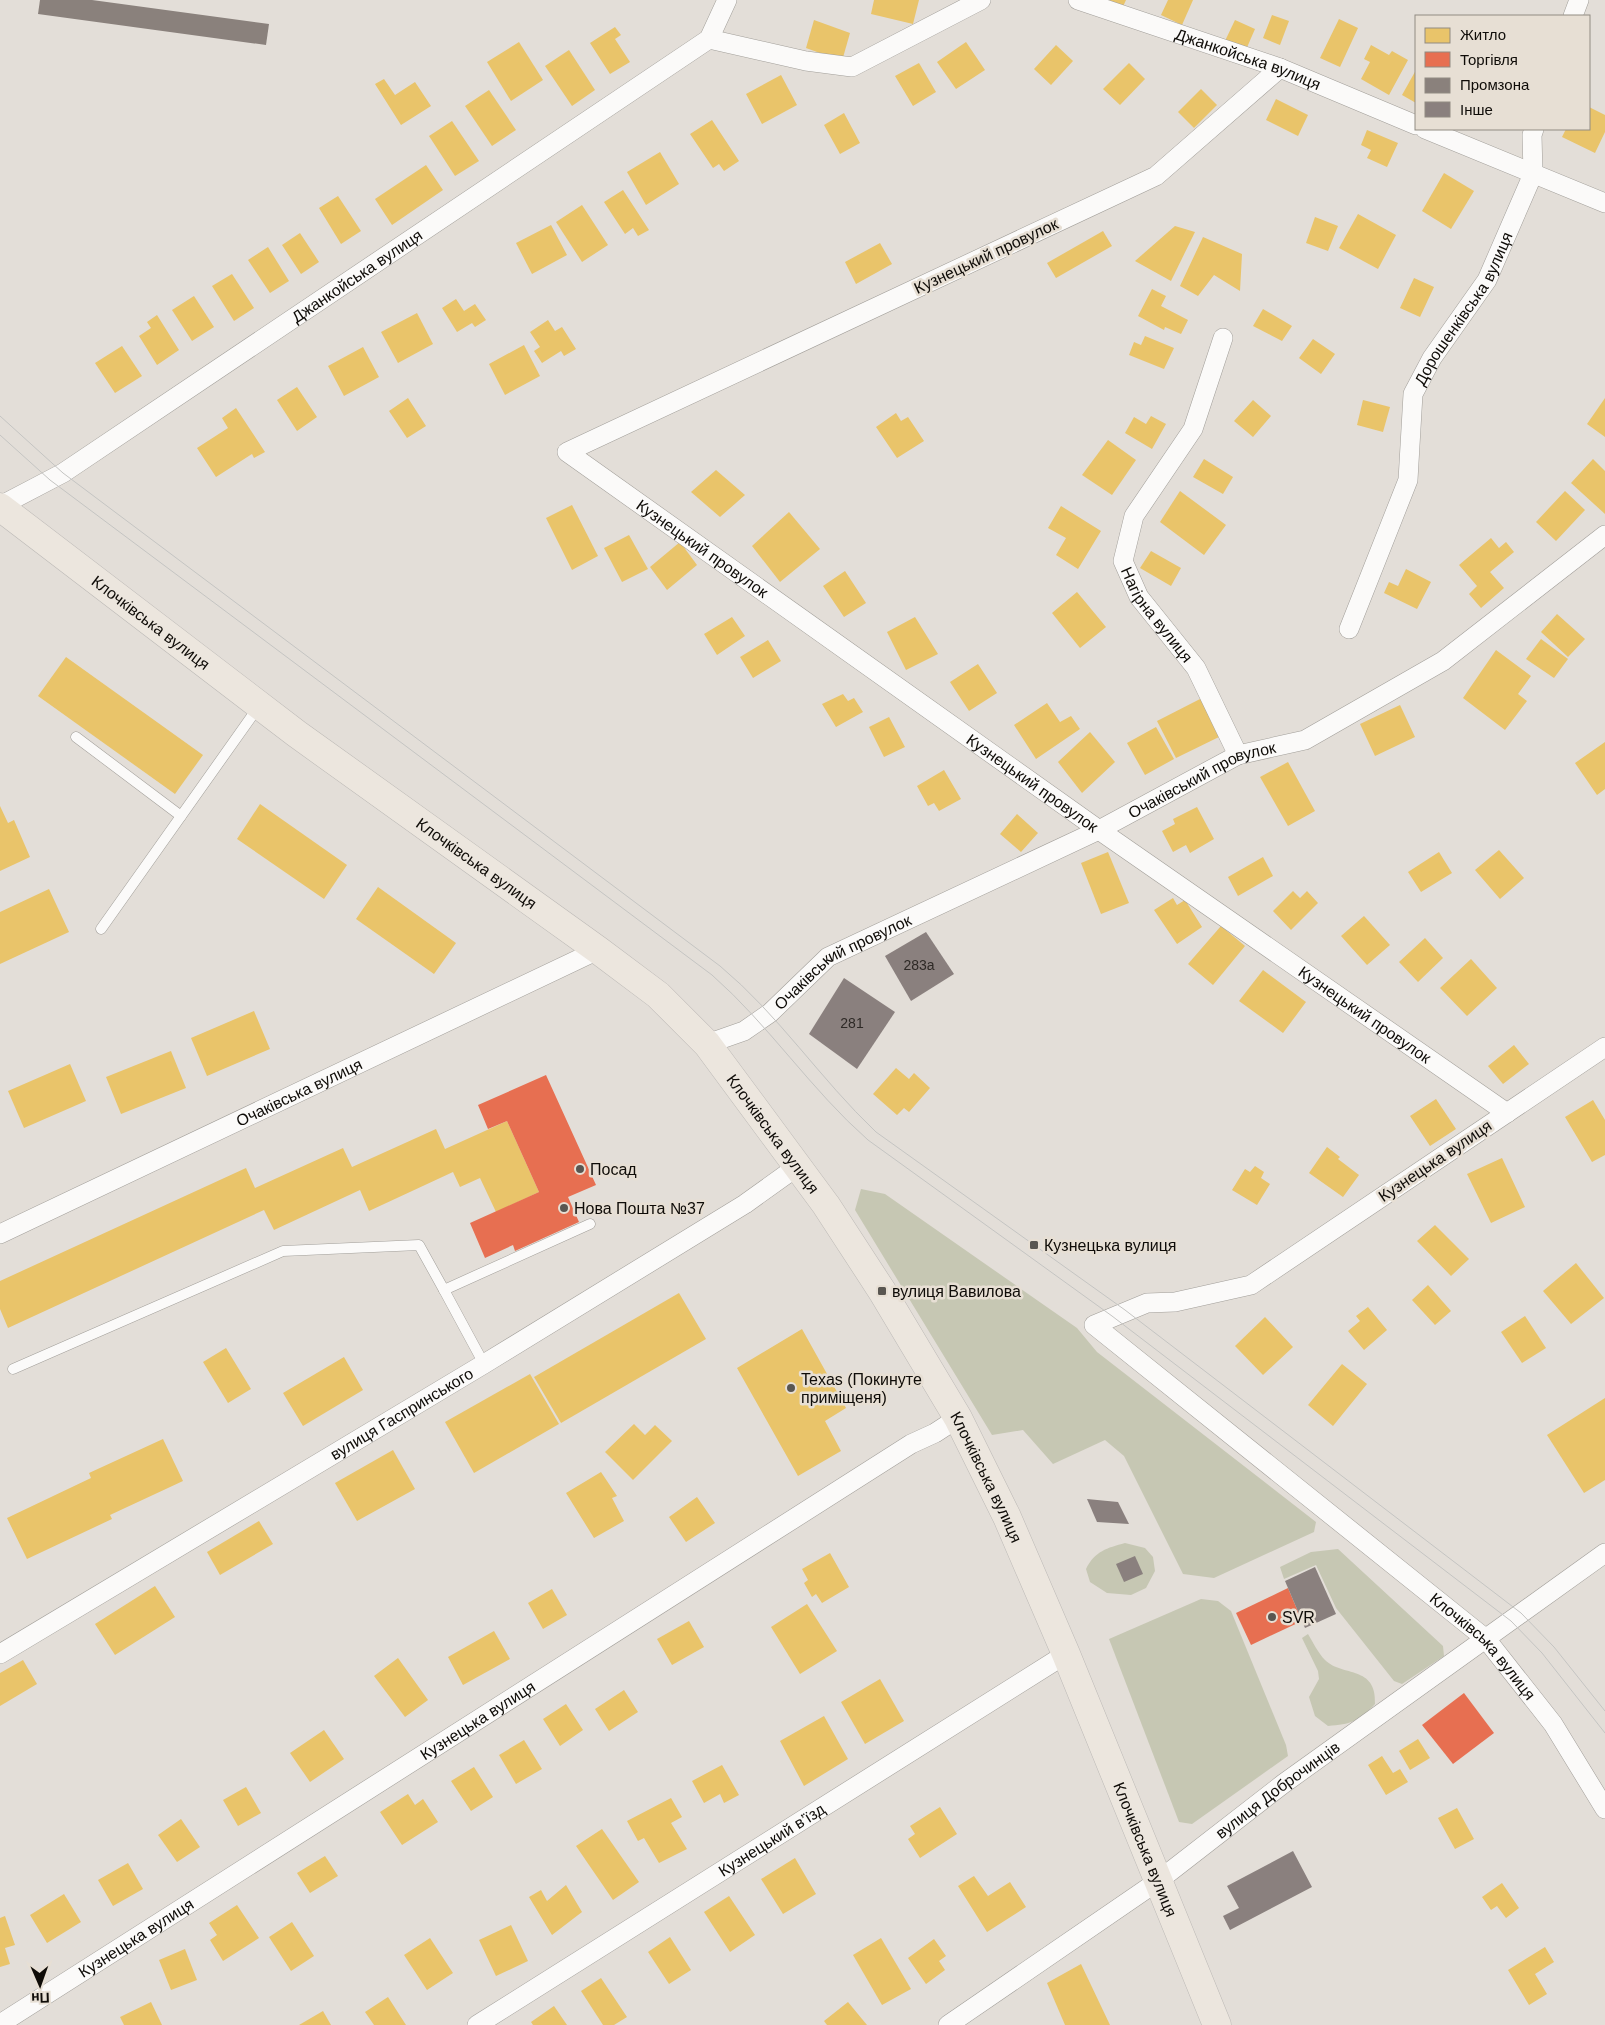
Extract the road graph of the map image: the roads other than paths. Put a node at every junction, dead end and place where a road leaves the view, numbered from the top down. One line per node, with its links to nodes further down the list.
1 (727, 0): 6 (street)
2 (981, 0): 6 (street)
3 (1078, 0): 7 (street, Джанкойська вулиця)
4 (1579, 0): 5 (street)
5 (1573, 15)
6 (709, 39): 14 (street, Джанкойська вулиця)
7 (1280, 68): 8 (street, Джанкойська вулиця); 21 (street, Кузнецький провулок)
8 (1415, 125)
9 (1427, 130): 11 (street)
10 (1534, 130): 11 (street, Дорошенківська вулиця)
11 (1533, 174): 12 (street); 16 (street, Дорошенківська вулиця)
12 (1605, 203)
13 (1223, 338): 19 (street, Нагірна вулиця)
14 (0, 506): 17 (main road, Клочківська вулиця)
15 (1605, 535): 19 (street, Очаківський провулок)
16 (1349, 629)
17 (260, 706): 20 (lane); 23 (main road, Клочківська вулиця)
18 (76, 737): 20 (lane)
19 (1238, 755): 21 (street, Очаківський провулок)
20 (181, 816): 22 (lane)
21 (1099, 830): 24 (street, Очаківський провулок); 26 (street, Кузнецький провулок)
22 (101, 929)
23 (598, 950): 24 (main road, Клочківська вулиця); 29 (street, Очаківська вулиця)
24 (707, 1044): 27 (main road, Клочківська вулиця)
25 (1605, 1047): 26 (street, Кузнецька вулиця)
26 (1507, 1113): 31 (street, Кузнецька вулиця)
27 (798, 1166): 32 (street, вулиця Гаспринського); 34 (main road, Клочківська вулиця)
28 (590, 1224): 30 (lane)
29 (0, 1234)
30 (444, 1290): 32 (lane); 33 (lane)
31 (1094, 1325): 36 (street, Клочківська вулиця)
32 (484, 1364): 37 (street, вулиця Гаспринського)
33 (13, 1369)
34 (958, 1418): 38 (main road, Клочківська вулиця); 41 (street, Кузнецька вулиця)
35 (1605, 1553): 36 (street, вулиця Доброчинців)
36 (1486, 1639): 39 (street, Клочківська вулиця); 40 (street, вулиця Доброчинців)
37 (0, 1654)
38 (1066, 1654): 40 (main road, Клочківська вулиця); 42 (street, Кузнецький в’їзд)
39 (1605, 1809)
40 (1158, 1881): 43 (street, вулиця Доброчинців); 44 (main road, Клочківська вулиця)
41 (0, 2024)
42 (477, 2025)
43 (948, 2025)
44 (1217, 2025)

